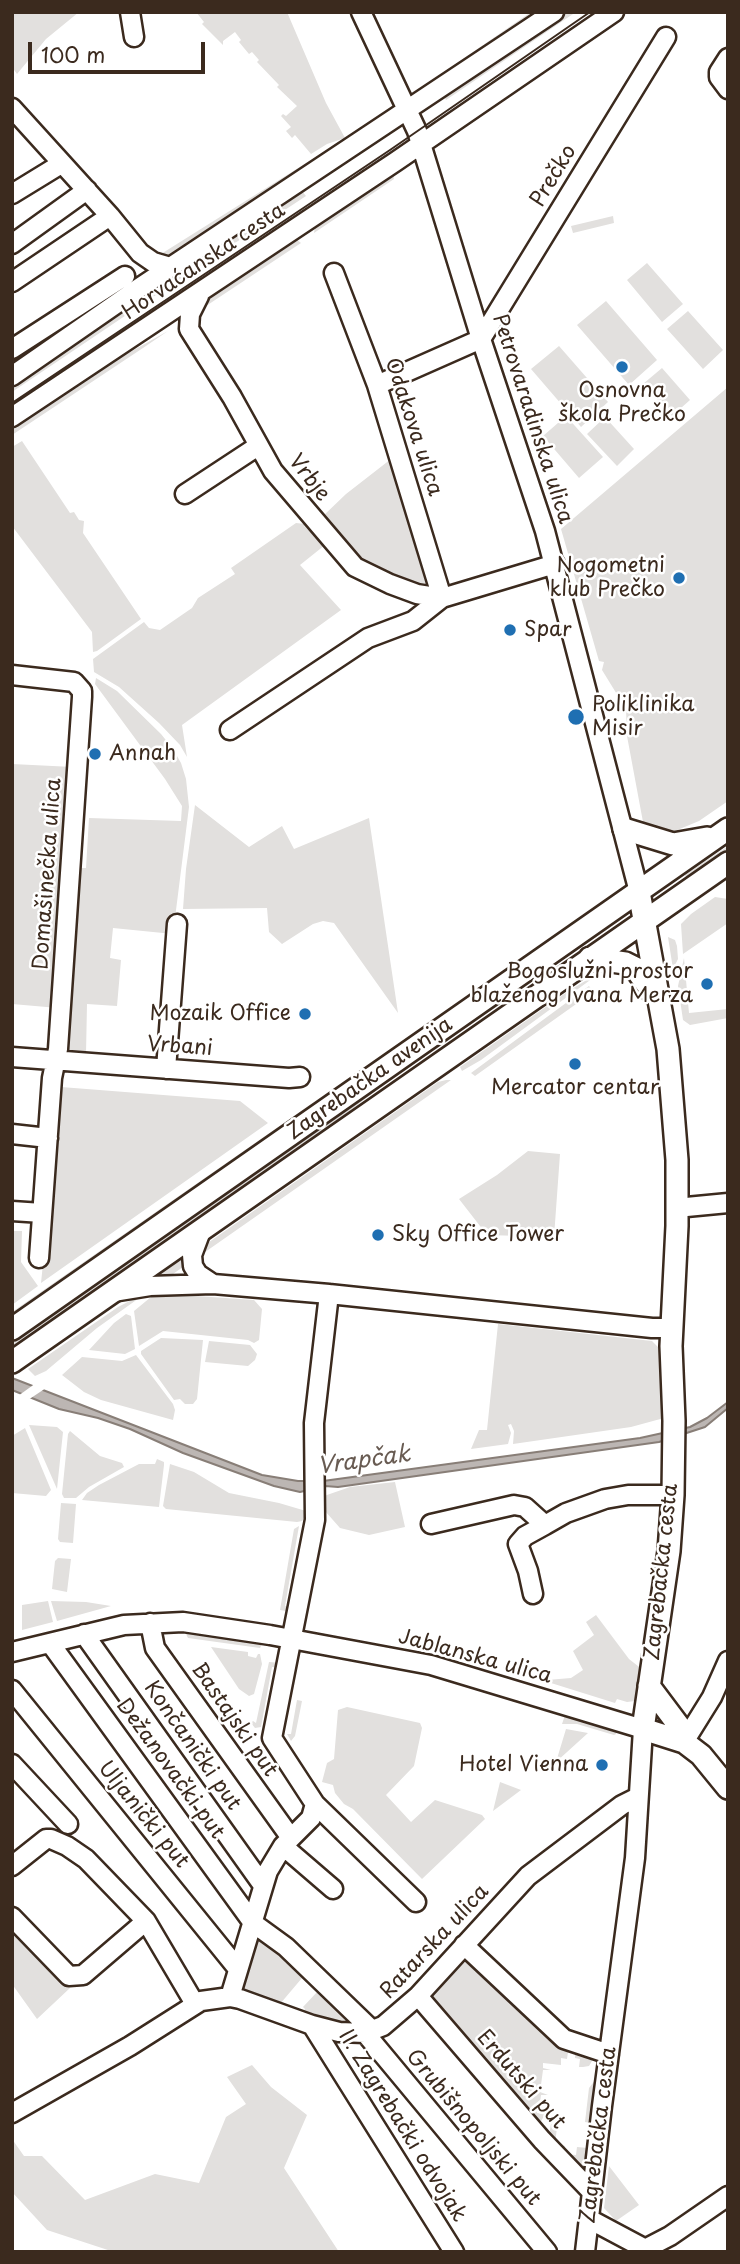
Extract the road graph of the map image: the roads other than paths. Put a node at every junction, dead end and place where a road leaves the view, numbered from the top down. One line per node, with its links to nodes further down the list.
1 (130, 12): 5 (street)
2 (360, 12): 10 (street, Petrovaradinska ulica)
3 (554, 12): 10 (street, Horvaćanska cesta)
4 (614, 12): 11 (street, Horvaćanska cesta)
5 (134, 37)
6 (666, 37): 26 (street, Prečko)
7 (728, 58): 8 (street)
8 (728, 89)
9 (12, 108): 12 (street)
10 (408, 111): 11 (street, Petrovaradinska ulica); 18 (street, Horvaćanska cesta)
11 (421, 144): 23 (street, Horvaćanska cesta); 26 (street, Petrovaradinska ulica)
12 (61, 164): 13 (street); 14 (street)
13 (87, 190): 15 (street); 16 (street)
14 (12, 194)
15 (110, 216): 17 (street); 21 (street)
16 (12, 244)
17 (140, 253): 18 (street); 22 (street)
18 (170, 267): 22 (street, Horvaćanska cesta)
19 (334, 273): 29 (street, Odakova ulica)
20 (125, 276): 27 (street)
21 (12, 282)
22 (139, 288): 28 (street, Horvaćanska cesta)
23 (204, 290): 24 (street); 25 (street, Horvaćanska cesta)
24 (189, 329): 25 (street); 31 (street, Vrbje)
25 (142, 332): 30 (street, Horvaćanska cesta)
26 (481, 339): 29 (street); 33 (street, Petrovaradinska ulica)
27 (12, 349)
28 (12, 376)
29 (377, 385): 34 (street, Odakova ulica)
30 (12, 417)
31 (258, 446): 32 (street); 34 (street, Vrbje)
32 (185, 494)
33 (555, 564): 34 (street, Vrbje); 37 (street, Petrovaradinska ulica)
34 (442, 598): 36 (street, Vrbje)
35 (12, 675): 46 (street, Domašinečka ulica)
36 (230, 730)
37 (624, 829): 38 (main road); 40 (street, Petrovaradinska ulica)
38 (724, 832): 40 (main road, Zagrebačka avenija)
39 (728, 863): 41 (main road, Zagrebačka avenija)
40 (639, 891): 41 (main road, Zagrebačka cesta); 61 (main road, Zagrebačka avenija)
41 (644, 920): 43 (main road, Zagrebačka avenija); 44 (main road, Zagrebačka cesta)
42 (177, 924): 47 (street)
43 (590, 958): 44 (main road); 55 (main road, Zagrebačka avenija)
44 (660, 1002): 52 (main road, Zagrebačka cesta)
45 (12, 1057): 46 (street, Vrbani)
46 (55, 1060): 47 (street, Vrbani); 50 (street)
47 (166, 1069): 48 (street, Vrbani)
48 (300, 1077)
49 (12, 1134): 50 (street)
50 (48, 1138): 54 (street)
51 (728, 1203): 52 (street)
52 (676, 1208): 60 (main road, Zagrebačka cesta)
53 (12, 1211): 54 (street)
54 (42, 1213): 56 (street)
55 (201, 1231): 57 (street); 58 (main road, Zagrebačka avenija)
56 (39, 1258)
57 (213, 1284): 58 (street); 59 (street)
58 (113, 1292): 62 (main road, Zagrebačka avenija)
59 (329, 1294): 60 (street); 69 (street)
60 (672, 1328): 63 (main road, Zagrebačka cesta)
61 (12, 1329)
62 (12, 1362)
63 (673, 1495): 65 (street); 73 (main road, Zagrebačka cesta)
64 (431, 1524): 65 (street)
65 (545, 1525): 66 (street)
66 (533, 1594)
67 (150, 1623): 68 (street, Jablanska ulica); 69 (street, Jablanska ulica); 84 (street, Bastajski put)
68 (84, 1633): 70 (street, Jablanska ulica); 86 (street, Končanički put)
69 (292, 1639): 75 (street, Jablanska ulica); 80 (street)
70 (50, 1643): 71 (street, Jablanska ulica); 91 (street, Dežanovački put)
71 (12, 1652)
72 (728, 1661): 76 (street)
73 (649, 1686): 75 (main road, Zagrebačka cesta); 76 (main road)
74 (12, 1690): 93 (street, Uljanički put)
75 (643, 1729): 76 (main road); 79 (street, Zagrebačka cesta)
76 (684, 1742): 78 (main road)
77 (12, 1764): 82 (street)
78 (728, 1788)
79 (638, 1797): 81 (street, Ratarska ulica); 83 (street, Zagrebačka cesta)
80 (315, 1804): 84 (street); 88 (street, Ratarska ulica)
81 (606, 1817): 83 (street); 92 (street, Ratarska ulica)
82 (68, 1824)
83 (637, 1830): 99 (street, Zagrebačka cesta)
84 (287, 1842): 86 (street); 87 (street, Bastajski put)
85 (12, 1866): 90 (street)
86 (262, 1884): 91 (street)
87 (333, 1889)
88 (416, 1902)
89 (12, 1917): 90 (street)
90 (146, 1921): 96 (street)
91 (253, 1923): 93 (street); 98 (street, Grubišnopoljski put)
92 (464, 1945): 94 (street, Ratarska ulica); 99 (street)
93 (238, 1969): 95 (street)
94 (418, 1996): 98 (street, Ratarska ulica); 101 (street, Erdutski put)
95 (230, 1997): 96 (street); 97 (street)
96 (195, 2004): 100 (street)
97 (312, 2025): 98 (street); 105 (street, II. Zagrebački odvojak)
98 (369, 2032): 106 (street, Grubišnopoljski put)
99 (609, 2054): 101 (street, Zagrebačka cesta)
100 (12, 2113)
101 (592, 2192): 103 (street, Zagrebačka cesta)
102 (728, 2196): 104 (street)
103 (589, 2219): 104 (street); 107 (street, Zagrebačka cesta)
104 (648, 2250)
105 (454, 2252)
106 (547, 2252)
107 (585, 2252)

